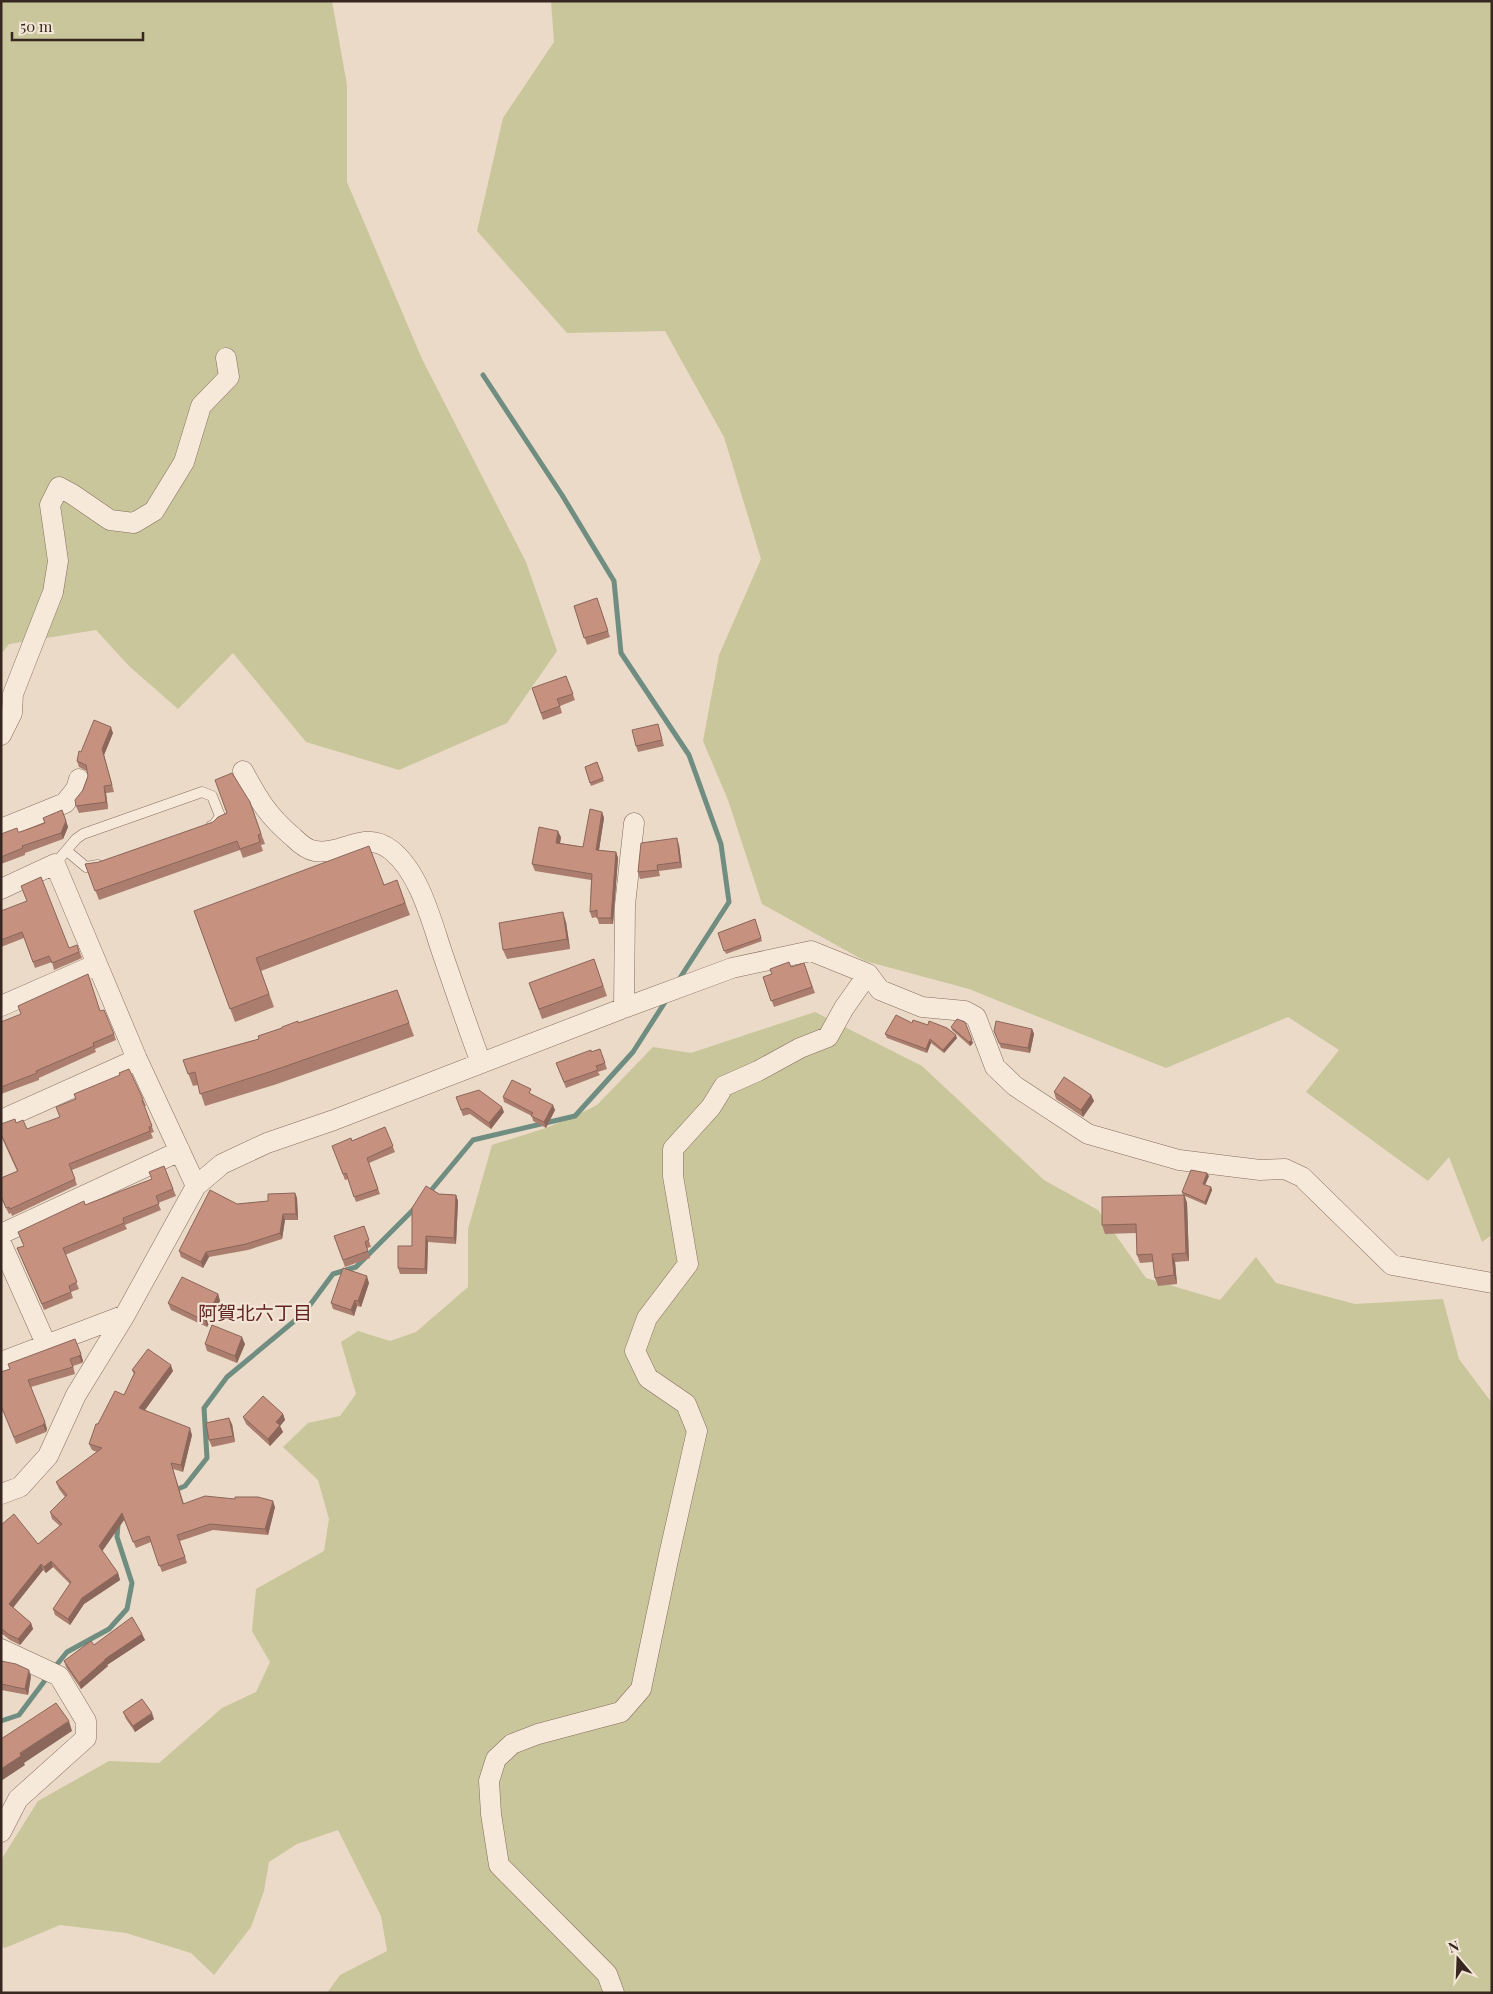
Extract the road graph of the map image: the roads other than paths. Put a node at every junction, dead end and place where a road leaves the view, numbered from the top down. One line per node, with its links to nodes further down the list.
1 (226, 358): 2 (street)
2 (1, 735)
3 (243, 771): 16 (street)
4 (79, 779): 7 (street)
5 (634, 823): 14 (street)
6 (205, 828): 8 (lane)
7 (1, 829)
8 (61, 858): 9 (lane); 10 (street); 11 (street)
9 (109, 862)
10 (1, 888)
11 (98, 964): 13 (street); 15 (street)
12 (868, 974): 14 (street); 22 (street); 29 (street)
13 (1, 1006)
14 (624, 1008): 16 (street)
15 (137, 1059): 17 (street); 18 (street)
16 (481, 1063): 19 (street)
17 (1, 1120)
18 (180, 1152): 19 (street); 20 (street)
19 (196, 1186): 23 (street)
20 (1, 1234)
21 (1, 1243): 24 (street)
22 (1492, 1283)
23 (125, 1315): 24 (street); 26 (street)
24 (46, 1344): 25 (street)
25 (1, 1362)
26 (1, 1494)
27 (1, 1649): 28 (street)
28 (1, 1832)
29 (614, 1993)

